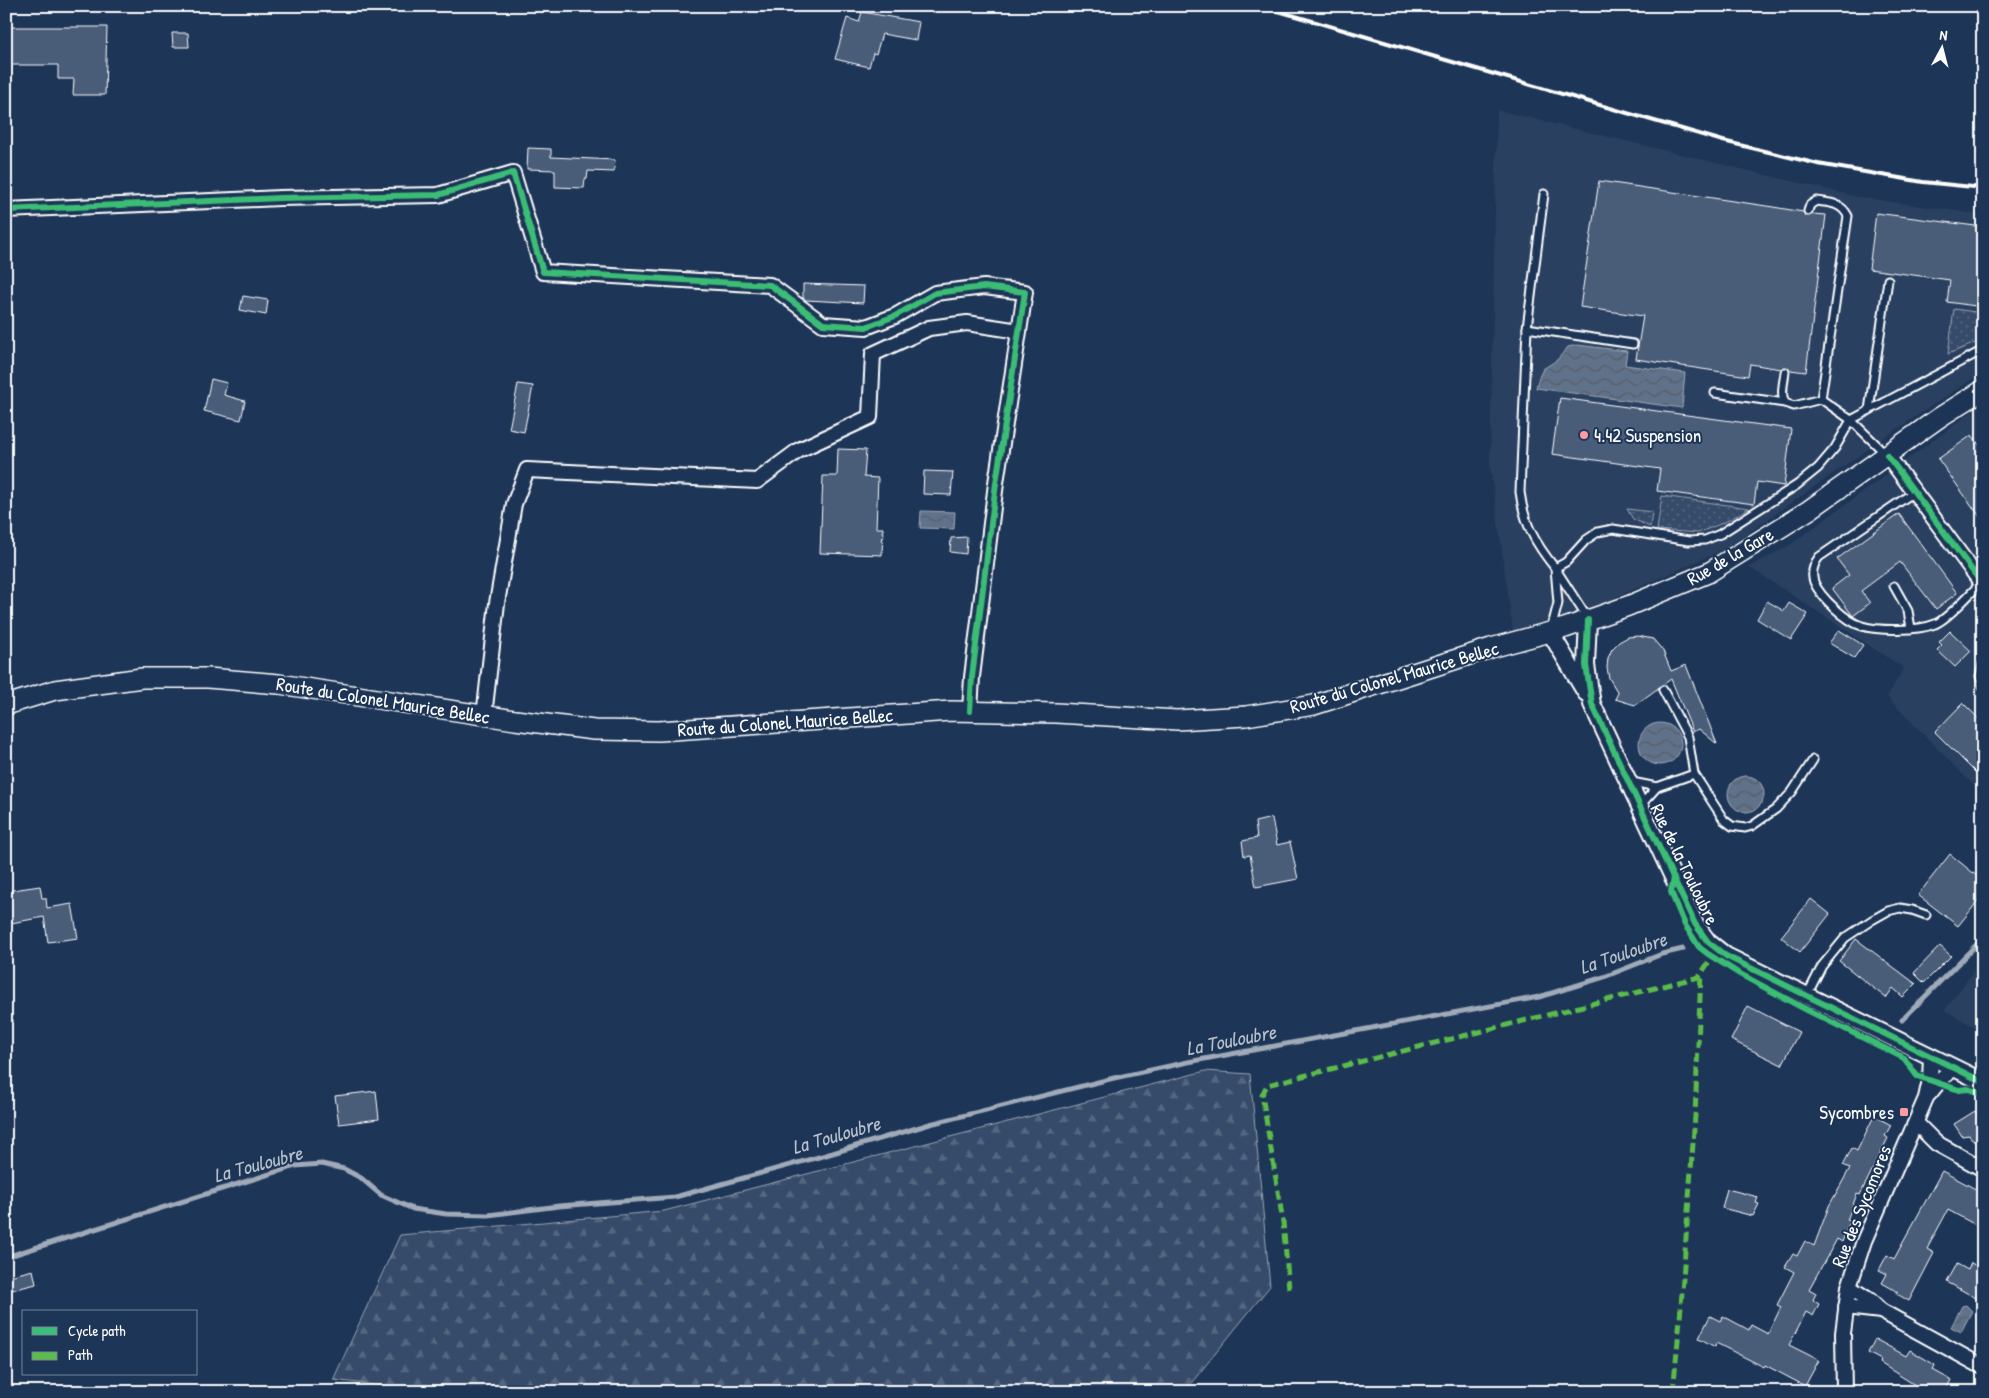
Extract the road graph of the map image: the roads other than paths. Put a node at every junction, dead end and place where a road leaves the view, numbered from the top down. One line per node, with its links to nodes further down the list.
1 (1544, 194): 5 (lane)
2 (6, 210): 6 (street)
3 (1808, 211): 12 (lane)
4 (1888, 280): 14 (lane)
5 (1527, 328): 7 (lane); 18 (lane)
6 (1019, 332): 29 (street); 30 (street)
7 (1633, 344)
8 (1983, 350): 14 (lane)
9 (1785, 372): 13 (lane)
10 (1983, 390): 16 (main road, Rue de la Gare)
11 (1715, 393): 13 (lane)
12 (1821, 399): 13 (lane); 15 (lane)
13 (1786, 403)
14 (1869, 410): 15 (lane)
15 (1851, 420): 16 (lane); 18 (lane)
16 (1887, 455): 17 (street); 21 (main road, Rue de la Gare)
17 (1914, 492): 19 (street); 22 (lane)
18 (1555, 568): 21 (lane); 23 (lane)
19 (1982, 584): 22 (lane)
20 (1894, 586): 22 (lane)
21 (1588, 620): 23 (main road, Rue de la Gare); 27 (street, Rue de la Touloubre)
22 (1911, 628)
23 (1554, 631): 27 (street); 29 (main road, Route du Colonel Maurice Bellec)
24 (1983, 664): 25 (lane)
25 (1983, 686)
26 (1663, 690): 32 (lane)
27 (1592, 704): 33 (street, Rue de la Touloubre)
28 (6, 705): 30 (main road, Route du Colonel Maurice Bellec)
29 (970, 711): 30 (main road, Route du Colonel Maurice Bellec)
30 (484, 716)
31 (1813, 760): 32 (lane)
32 (1694, 774): 34 (lane)
33 (1628, 781): 34 (lane); 35 (street, Rue de la Touloubre)
34 (1657, 787): 35 (lane)
35 (1640, 806): 37 (street, Rue de la Touloubre)
36 (1926, 915): 37 (lane)
37 (1806, 996): 38 (street, Rue de la Touloubre)
38 (1930, 1057): 39 (street, Rue de la Touloubre); 41 (street)
39 (1954, 1068): 40 (street, Rue de la Touloubre); 41 (street)
40 (1983, 1082)
41 (1926, 1098): 42 (street, Rue des Sycomores)
42 (1916, 1123): 43 (street); 44 (street, Rue des Sycomores)
43 (1936, 1142): 44 (street); 45 (street)
44 (1907, 1144): 46 (street, Rue des Sycomores)
45 (1983, 1169)
46 (1849, 1287): 47 (street, Rue des Sycomores); 48 (street)
47 (1846, 1308): 48 (street); 50 (street, Rue des Sycomores)
48 (1881, 1311): 49 (street)
49 (1983, 1367)
50 (1844, 1392)

